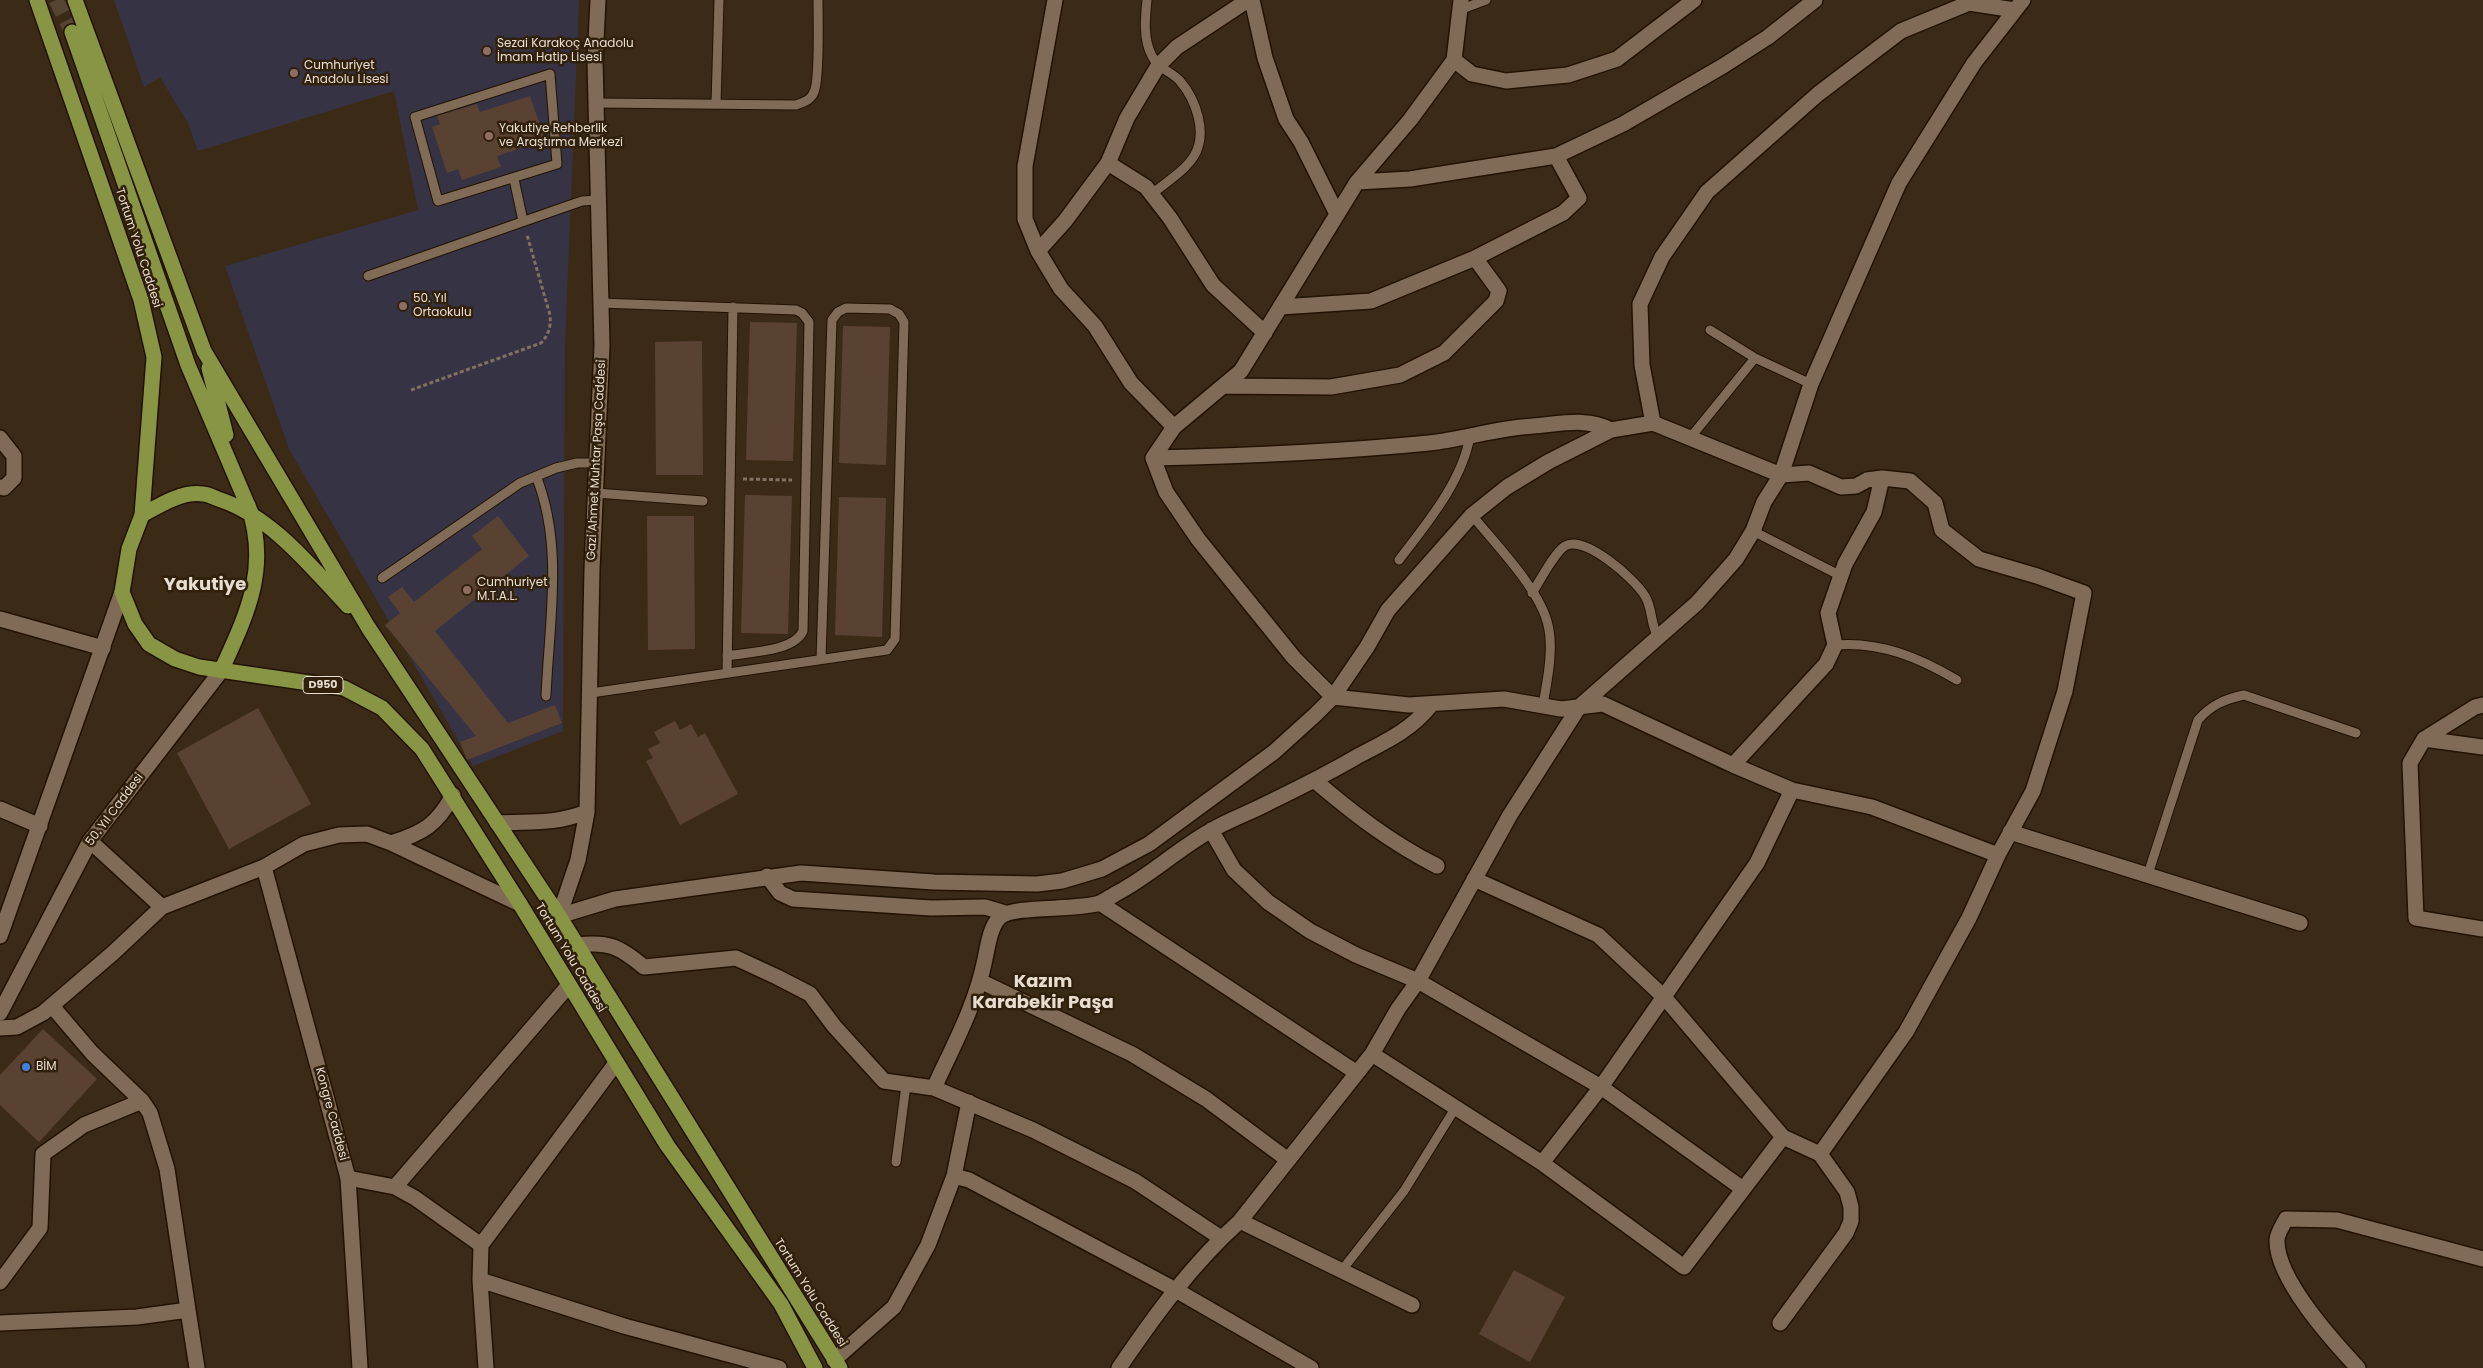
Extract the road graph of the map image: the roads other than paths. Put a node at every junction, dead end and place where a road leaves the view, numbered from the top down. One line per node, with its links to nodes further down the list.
1 (36, 0): 55 (highway, Tortum Yolu Caddesi)
2 (75, 0): 36 (highway, Tortum Yolu Caddesi)
3 (598, 0): 18 (street, Gazi Ahmet Muhtar Paşa Caddesi)
4 (719, 0): 19 (lane)
5 (818, 0): 19 (lane)
6 (1055, 0): 28 (street)
7 (1147, 0): 17 (lane)
8 (1248, 0): 17 (street)
9 (1252, 0): 26 (street)
10 (1486, 0): 13 (lane)
11 (1694, 0): 16 (street)
12 (1816, 0): 20 (street)
13 (1461, 5): 16 (street)
14 (2019, 5): 38 (street); 40 (street)
15 (72, 32): 54 (highway)
16 (1454, 60): 23 (street)
17 (1158, 66): 21 (street); 24 (lane)
18 (596, 103): 19 (lane); 25 (street, Gazi Ahmet Muhtar Paşa Caddesi)
19 (716, 104)
20 (1556, 156): 23 (street); 29 (street)
21 (1108, 163): 24 (street); 28 (street)
22 (514, 179): 22 (lane); 27 (lane)
23 (1356, 182): 26 (street)
24 (1152, 194): 35 (street)
25 (598, 200): 27 (lane); 31 (street, Gazi Ahmet Muhtar Paşa Caddesi)
26 (1337, 214): 33 (street)
27 (523, 221): 30 (lane)
28 (1038, 251): 41 (street)
29 (1475, 258): 33 (street); 39 (street)
30 (368, 276)
31 (600, 303): 32 (lane); 47 (street, Gazi Ahmet Muhtar Paşa Caddesi)
32 (733, 307): 68 (lane); 68 (lane)
33 (1280, 307): 35 (street)
34 (1710, 330): 37 (lane)
35 (1265, 333): 39 (street)
36 (204, 351): 54 (highway, Tortum Yolu Caddesi); 64 (highway, Tortum Yolu Caddesi)
37 (1755, 358): 38 (lane); 45 (lane)
38 (1811, 384): 48 (street)
39 (1224, 386): 41 (street)
40 (1653, 423): 42 (street); 45 (street)
41 (1174, 427): 46 (street)
42 (1611, 430): 43 (street); 56 (street)
43 (1470, 436): 46 (street); 58 (lane)
44 (0, 438): 51 (street)
45 (1690, 438): 48 (street)
46 (1153, 458): 75 (street)
47 (597, 463): 49 (lane); 52 (street, Gazi Ahmet Muhtar Paşa Caddesi)
48 (1781, 475): 50 (street); 57 (street)
49 (536, 476): 60 (lane); 74 (lane)
50 (1882, 478): 59 (street); 92 (street)
51 (0, 487)
52 (596, 493): 53 (lane); 73 (street, Gazi Ahmet Muhtar Paşa Caddesi)
53 (703, 501)
54 (251, 513): 55 (highway, Tortum Yolu Caddesi); 64 (highway, Tortum Yolu Caddesi); 70 (highway, Tortum Yolu Caddesi)
55 (142, 515): 61 (highway, Tortum Yolu Caddesi)
56 (1472, 515): 62 (lane); 75 (street)
57 (1753, 531): 59 (lane); 65 (street)
58 (1399, 560)
59 (1841, 576): 66 (street)
60 (382, 578)
61 (122, 592): 67 (street); 70 (highway, Tortum Yolu Caddesi / D950)
62 (1532, 593): 65 (lane); 77 (lane)
63 (0, 618): 67 (street)
64 (368, 627): 89 (highway, Tortum Yolu Caddesi)
65 (1659, 639): 79 (street)
66 (1835, 645): 72 (lane); 83 (street)
67 (103, 648): 90 (street)
68 (727, 656): 71 (lane)
69 (821, 659): 69 (lane); 71 (lane)
70 (221, 671): 86 (highway, Tortum Yolu Caddesi / D950); 93 (street, 50. Yıl Caddesi)
71 (727, 673): 73 (lane)
72 (1958, 680)
73 (591, 693): 88 (street, Gazi Ahmet Muhtar Paşa Caddesi)
74 (546, 696)
75 (1333, 697): 76 (street); 99 (street)
76 (1431, 705): 77 (street); 84 (street)
77 (1543, 705): 79 (street)
78 (2483, 706): 81 (street)
79 (1579, 707): 83 (street); 100 (street)
80 (2356, 733): 98 (lane)
81 (2424, 739): 82 (street); 107 (street)
82 (2483, 747)
83 (1733, 765): 85 (street)
84 (1314, 780): 91 (street); 96 (street)
85 (1792, 790): 95 (street); 113 (street)
86 (452, 795): 94 (street); 102 (highway, Tortum Yolu Caddesi / D950)
87 (0, 809): 90 (street)
88 (587, 812): 89 (street); 105 (street, Gazi Ahmet Muhtar Paşa Caddesi)
89 (497, 823): 105 (highway, Tortum Yolu Caddesi)
90 (40, 826): 108 (street)
91 (1211, 830): 101 (street); 110 (street)
92 (2010, 832): 95 (street); 98 (street)
93 (90, 841): 103 (street); 115 (street, 50. Yıl Caddesi)
94 (391, 843): 97 (street); 102 (street)
95 (1998, 854): 127 (street)
96 (1437, 866)
97 (264, 867): 103 (street); 132 (street, Kongre Caddesi)
98 (2148, 874): 106 (street)
99 (767, 876): 104 (street); 105 (street)
100 (1474, 879): 110 (street); 113 (street)
101 (1100, 902): 104 (street); 119 (street)
102 (520, 904): 112 (highway, Tortum Yolu Caddesi / D950)
103 (162, 907): 114 (street)
104 (1005, 913): 111 (street)
105 (559, 916): 109 (highway, Tortum Yolu Caddesi)
106 (2300, 923)
107 (2483, 929)
108 (0, 936)
109 (577, 945): 120 (street); 147 (highway, Tortum Yolu Caddesi)
110 (1418, 981): 117 (street); 121 (street)
111 (980, 982): 122 (street); 128 (street)
112 (569, 985): 118 (highway, Tortum Yolu Caddesi / D950); 133 (street)
113 (1665, 998): 121 (street); 126 (street)
114 (52, 1006): 116 (street); 123 (street)
115 (0, 1013)
116 (0, 1028)
117 (1372, 1054): 119 (street); 125 (street)
118 (616, 1063): 137 (street); 152 (highway, Tortum Yolu Caddesi / D950)
119 (1357, 1073): 128 (street)
120 (906, 1085): 122 (street); 129 (lane)
121 (1601, 1087): 130 (street); 134 (street)
122 (934, 1088): 124 (street)
123 (142, 1101): 141 (street); 144 (street)
124 (969, 1102): 131 (street); 136 (street)
125 (1456, 1107): 130 (street); 139 (lane)
126 (1783, 1137): 127 (street); 134 (street)
127 (1820, 1154): 146 (street)
128 (1288, 1160): 135 (street)
129 (896, 1162)
130 (1542, 1163): 134 (street)
131 (954, 1176): 142 (street); 147 (street)
132 (348, 1178): 133 (street); 149 (street, Kongre Caddesi)
133 (395, 1187): 137 (street)
134 (1742, 1189)
135 (1240, 1221): 136 (street); 139 (street)
136 (1221, 1238): 142 (street)
137 (481, 1245): 140 (street)
138 (2483, 1259): 155 (street)
139 (1342, 1270): 143 (street)
140 (480, 1280): 150 (street); 151 (street)
141 (0, 1282)
142 (1174, 1289): 153 (street); 154 (street)
143 (1412, 1305)
144 (188, 1310): 145 (street); 148 (street)
145 (0, 1323)
146 (1780, 1323)
147 (837, 1364)
148 (197, 1368)
149 (360, 1368)
150 (486, 1368)
151 (779, 1368)
152 (815, 1368)
153 (1119, 1368)
154 (1311, 1368)
155 (2358, 1368)

